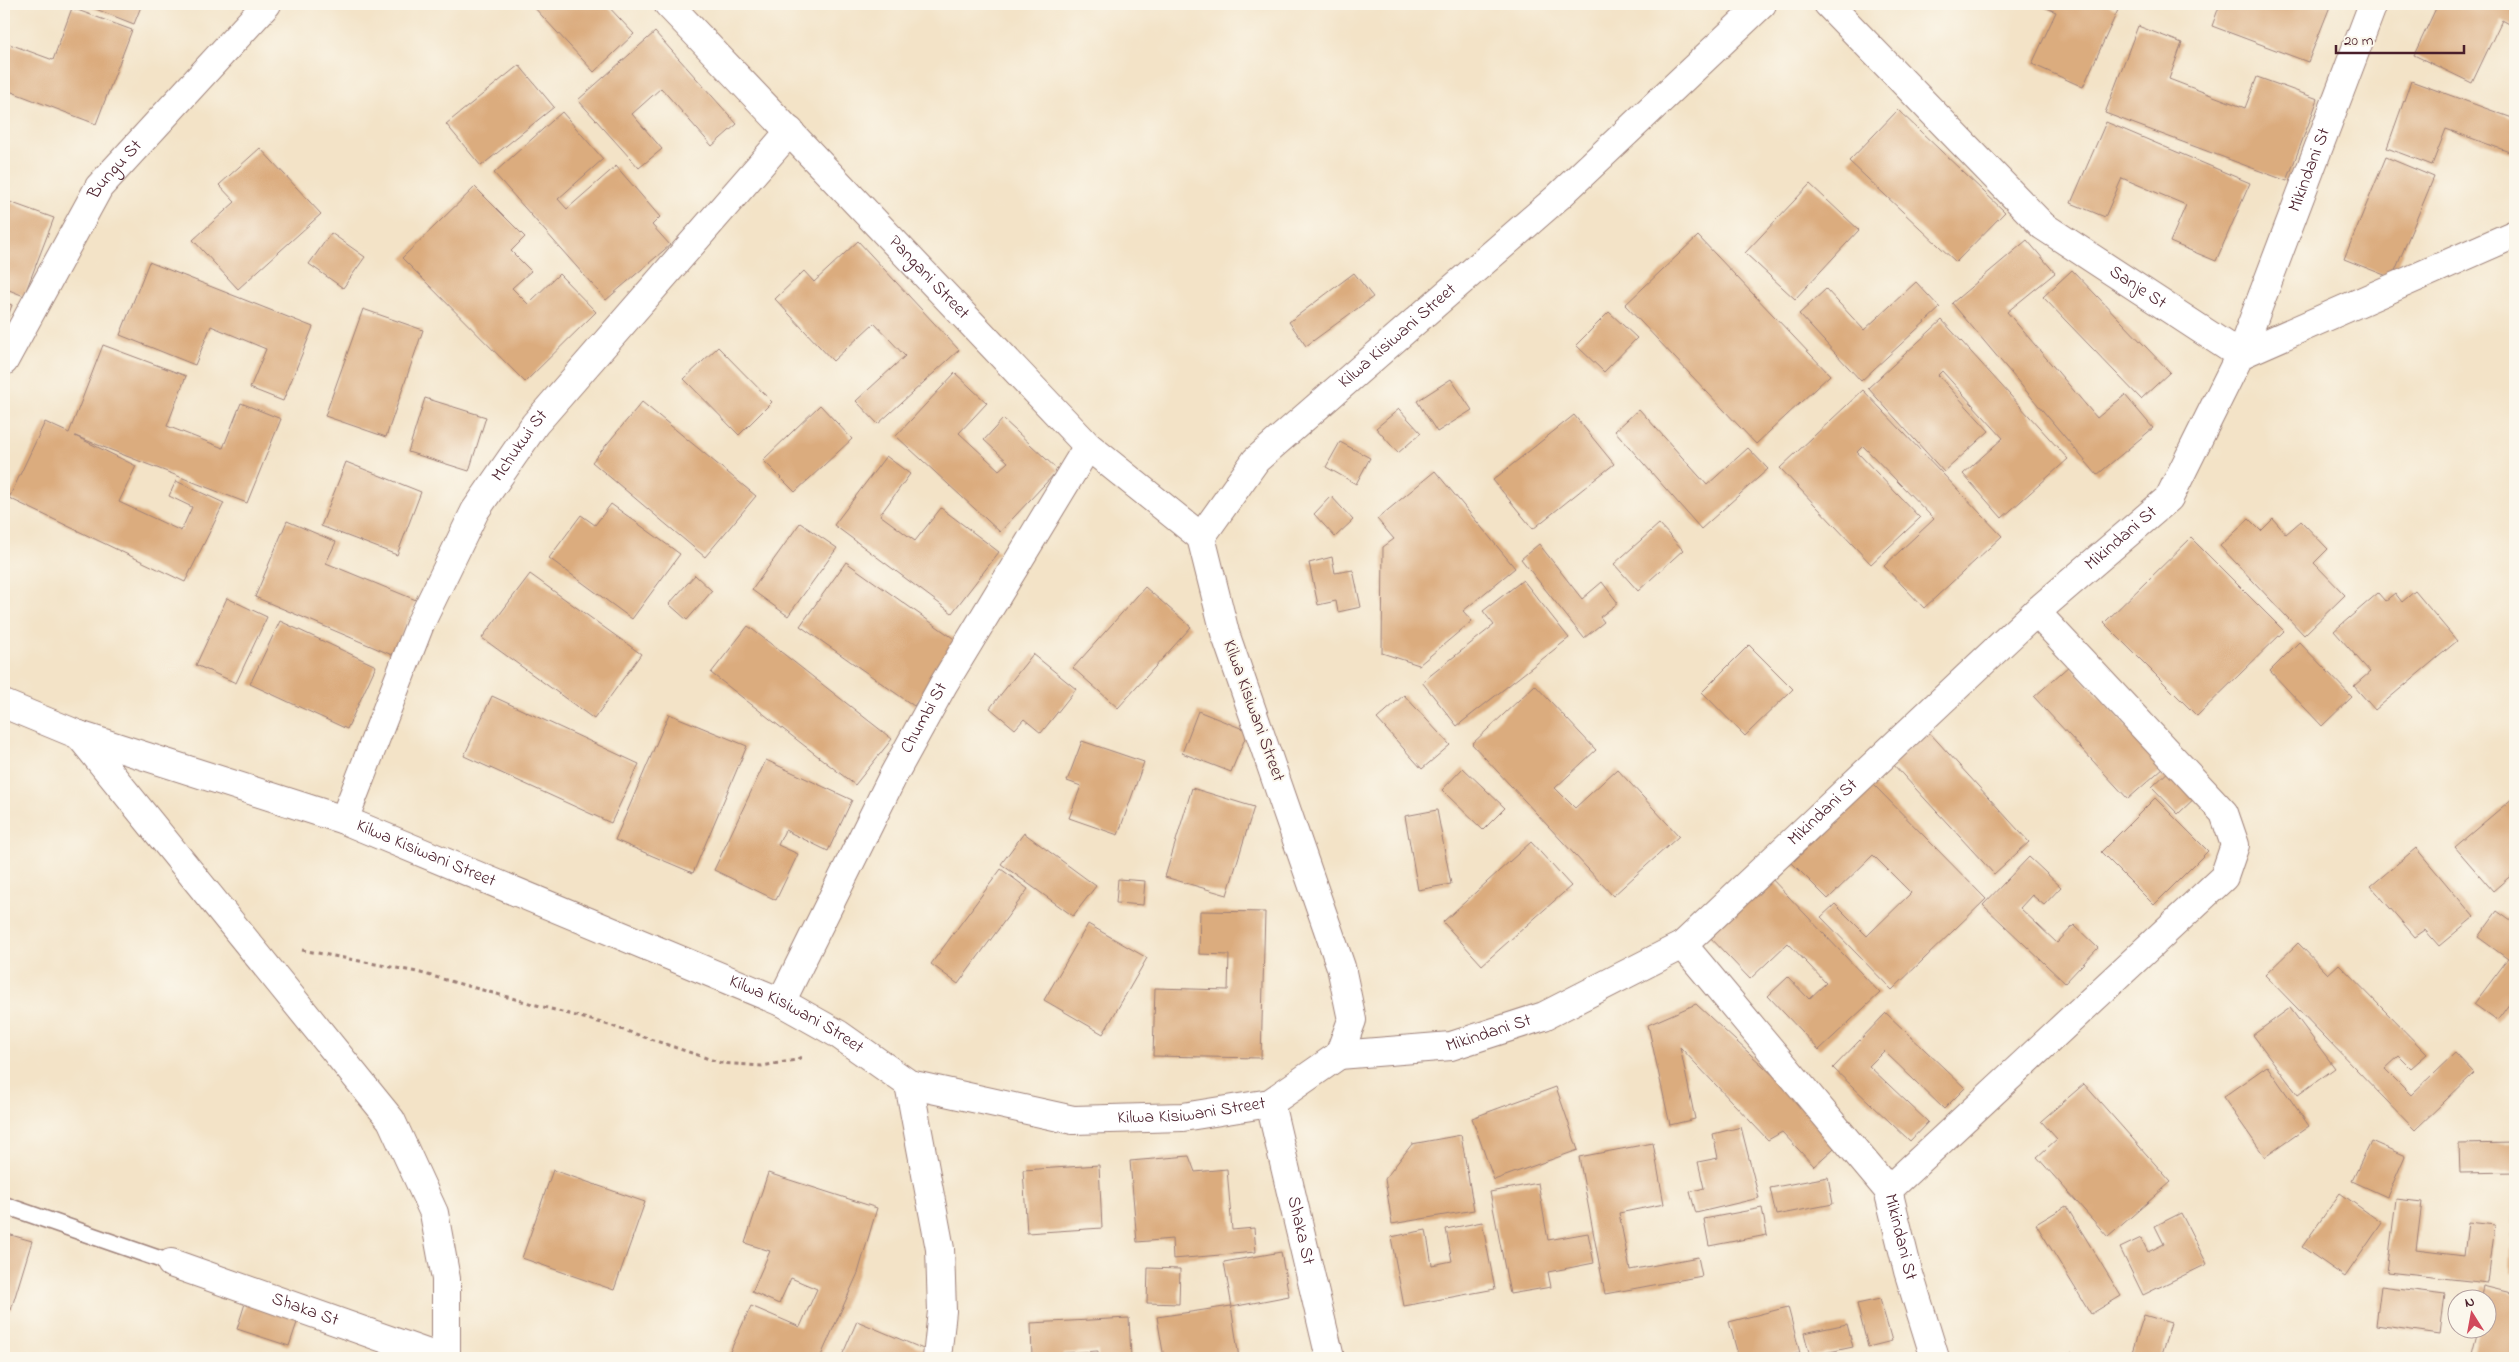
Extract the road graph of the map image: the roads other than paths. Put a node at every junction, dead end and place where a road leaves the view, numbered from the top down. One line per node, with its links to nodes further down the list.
1 (267, 4): 9 (street, Bungu St)
2 (668, 4): 6 (street, Pangani Street)
3 (1762, 4): 11 (street, Kilwa Kisiwani Street)
4 (1828, 4): 8 (street, Sanje St)
5 (2373, 4): 8 (street, Mikindani St)
6 (790, 131): 10 (street, Pangani Street); 15 (street, Mchukwi St)
7 (2515, 234): 8 (street)
8 (2240, 355): 12 (street, Mikindani St)
9 (4, 362)
10 (1088, 446): 11 (street, Pangani Street); 17 (street, Chumbi St)
11 (1201, 537): 18 (street, Kilwa Kisiwani Street)
12 (2036, 612): 16 (street, Mikindani St); 21 (street)
13 (4, 704): 14 (street, Kilwa Kisiwani Street)
14 (79, 735): 15 (street, Kilwa Kisiwani Street); 25 (street)
15 (344, 820): 17 (street, Kilwa Kisiwani Street)
16 (1684, 945): 18 (street, Mikindani St); 21 (street, Mikindani St)
17 (781, 1002): 19 (street, Kilwa Kisiwani Street)
18 (1339, 1055): 20 (street, Kilwa Kisiwani Street)
19 (909, 1084): 20 (street, Kilwa Kisiwani Street); 26 (street)
20 (1270, 1103): 27 (street, Shaka St)
21 (1888, 1190): 28 (street, Mikindani St)
22 (4, 1205): 23 (lane)
23 (171, 1263): 24 (street, Shaka St)
24 (440, 1358)
25 (446, 1358)
26 (936, 1358)
27 (1330, 1358)
28 (1935, 1358)

